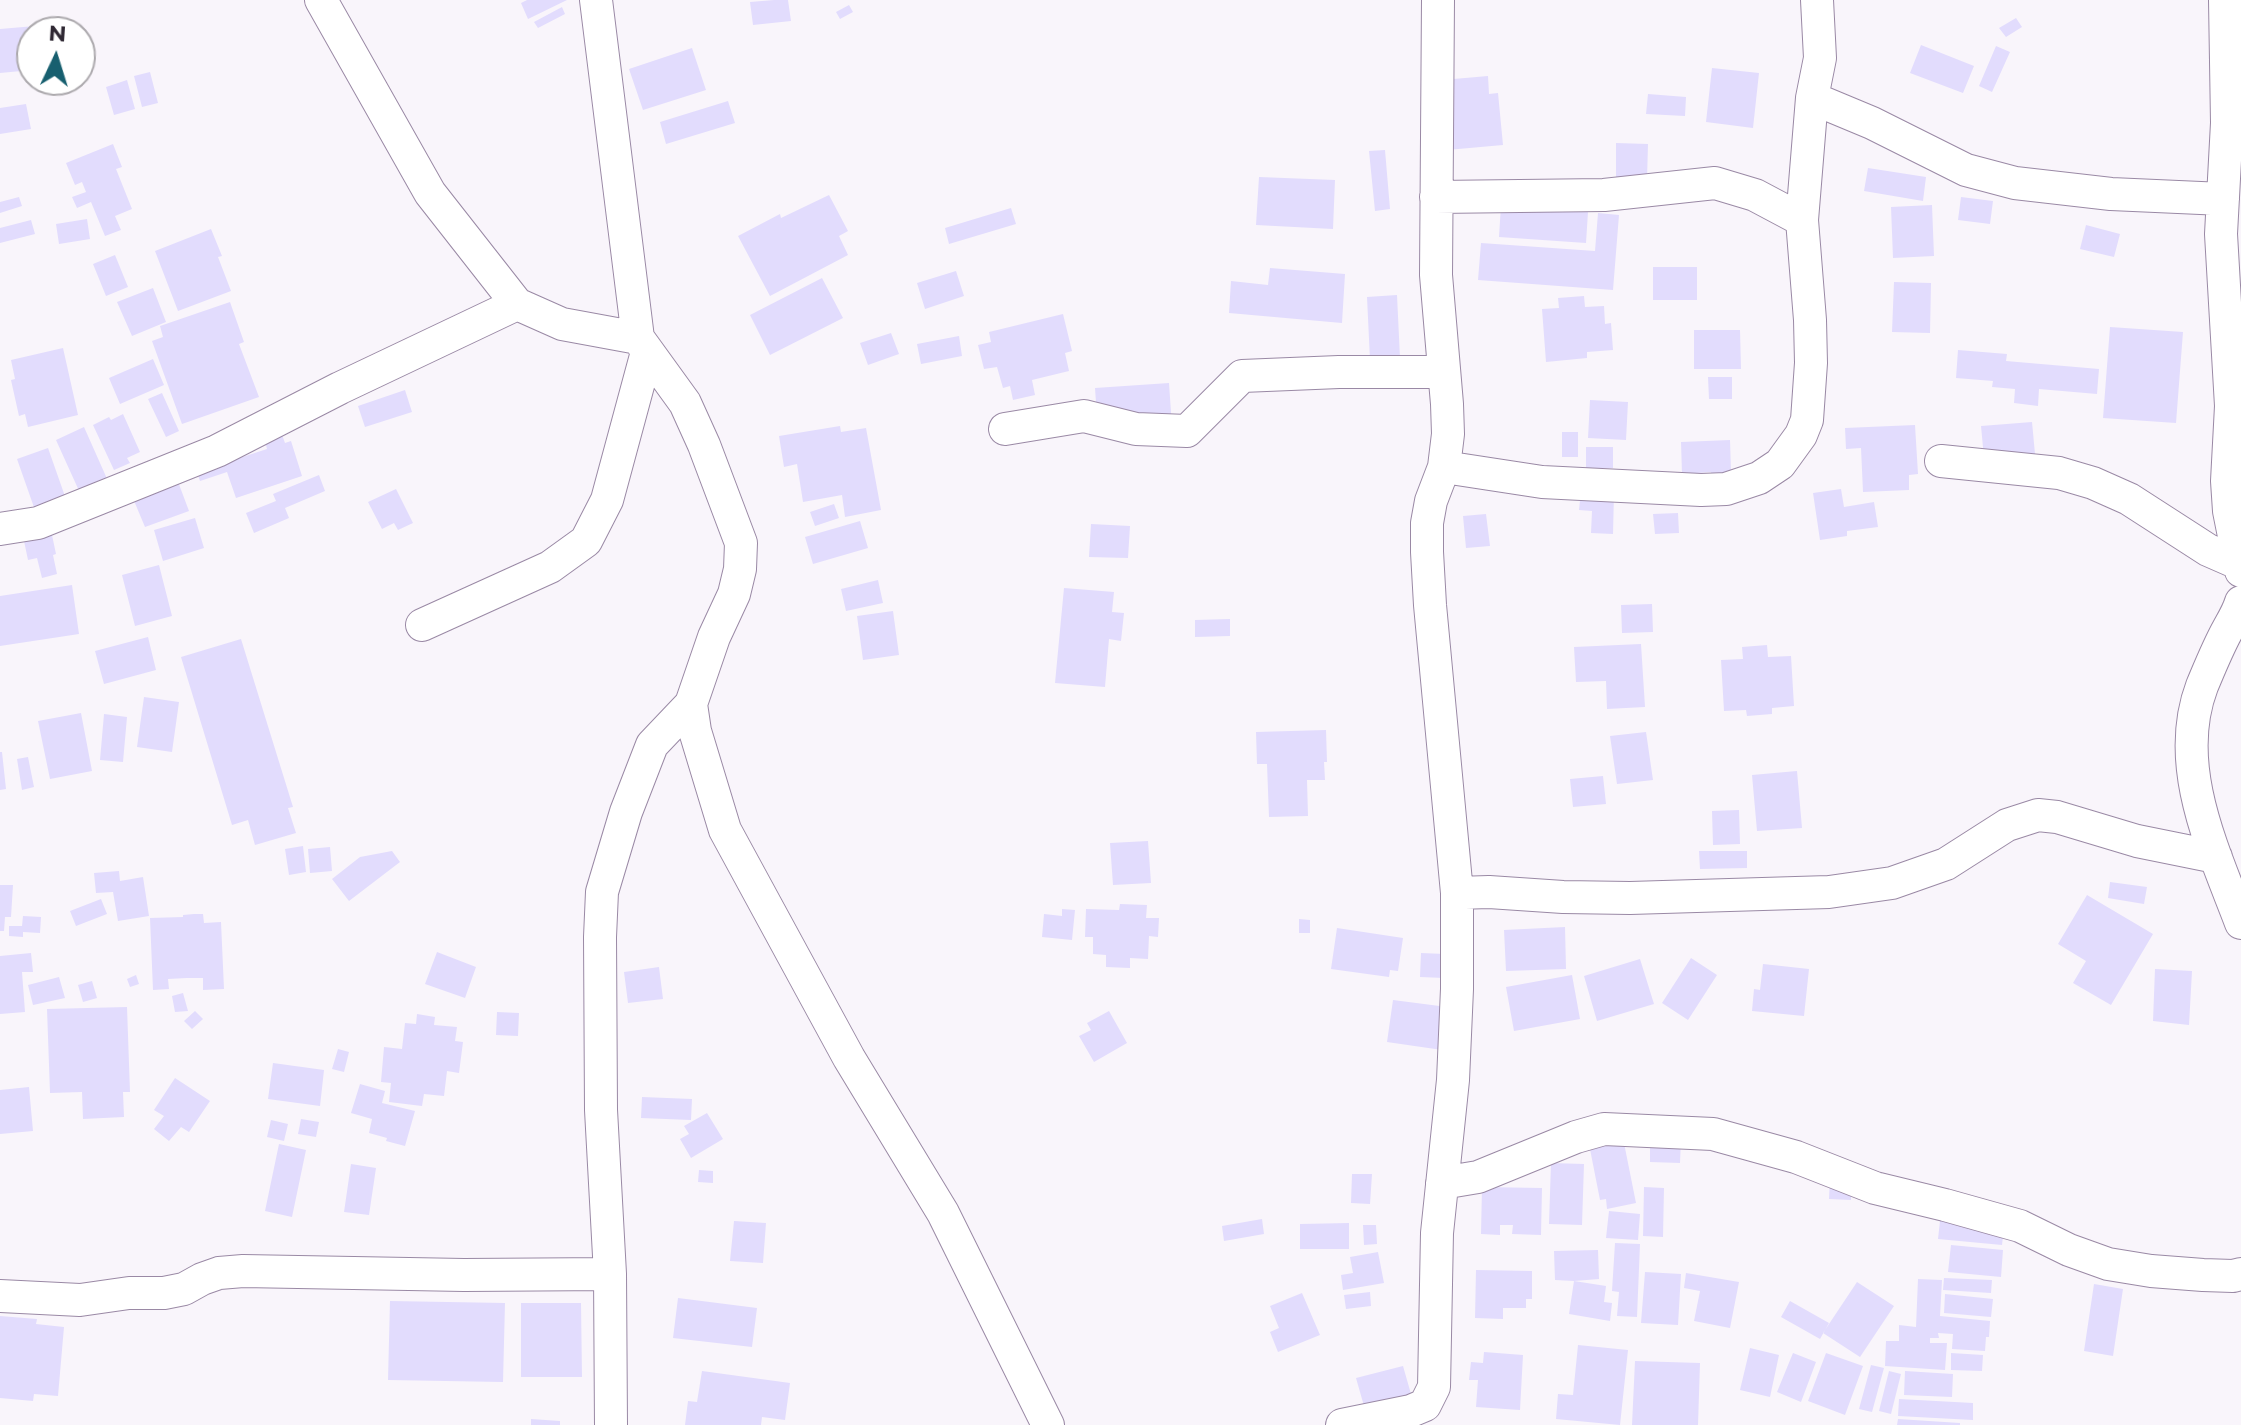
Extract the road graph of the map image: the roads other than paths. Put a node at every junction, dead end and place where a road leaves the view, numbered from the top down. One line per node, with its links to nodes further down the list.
1 (321, 0): 10 (street)
2 (596, 0): 11 (street)
3 (1438, 0): 7 (street)
4 (1817, 0): 6 (street)
5 (2225, 0): 8 (street)
6 (1812, 98): 8 (street); 9 (street)
7 (1436, 197): 9 (street); 12 (street)
8 (2223, 199): 17 (street)
9 (1802, 220): 15 (street)
10 (517, 304): 11 (street); 16 (street)
11 (643, 345): 19 (street); 20 (street)
12 (1443, 372): 13 (street); 15 (street)
13 (1005, 429)
14 (1941, 461): 17 (street)
15 (1444, 467): 22 (street)
16 (0, 529)
17 (2240, 568)
18 (2241, 602): 21 (street)
19 (422, 625)
20 (691, 704): 25 (street); 29 (street)
21 (2216, 857): 22 (street); 23 (street)
22 (1457, 893): 24 (street)
23 (2241, 923)
24 (1442, 1183): 26 (street); 30 (street)
25 (610, 1274): 27 (street); 28 (street)
26 (2241, 1274)
27 (0, 1296)
28 (611, 1425)
29 (1048, 1425)
30 (1342, 1425)

